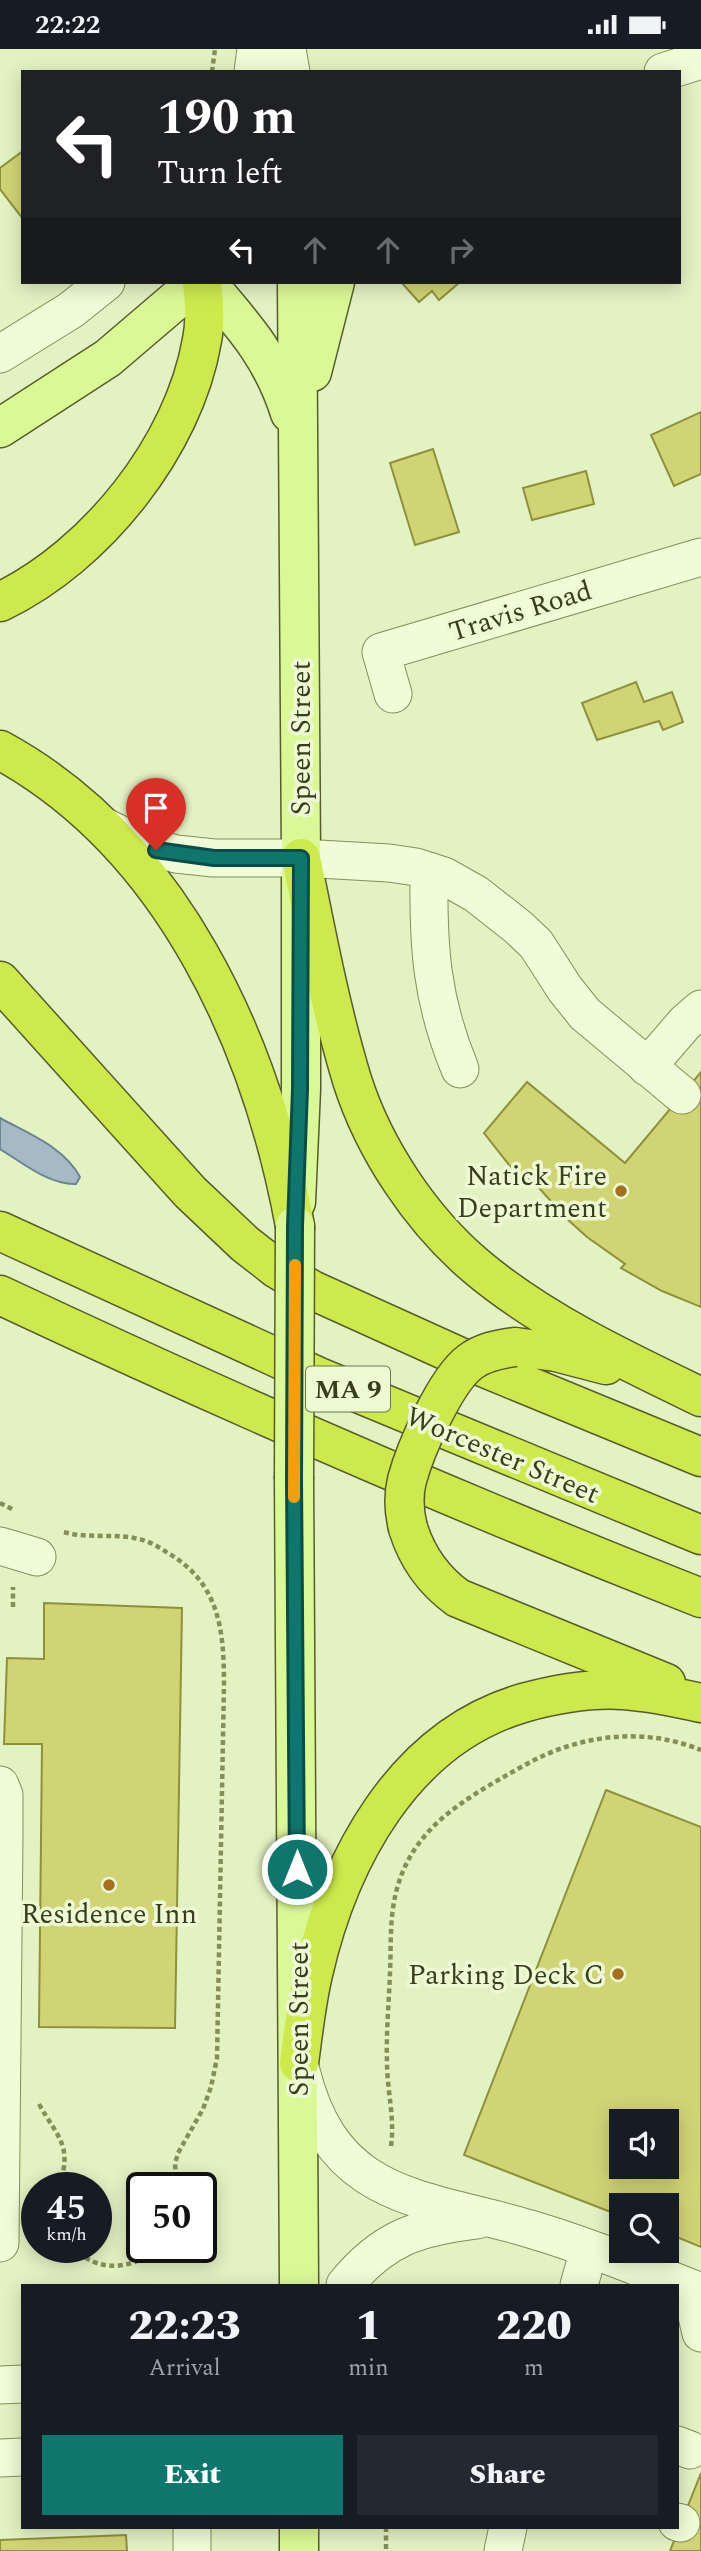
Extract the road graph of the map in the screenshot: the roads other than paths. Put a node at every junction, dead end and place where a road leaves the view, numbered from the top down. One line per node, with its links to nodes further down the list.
1 (256, 49): 4 (street)
2 (287, 49): 5 (street)
3 (701, 60): 6 (street)
4 (253, 70)
5 (292, 70)
6 (669, 70)
7 (104, 284): 13 (street)
8 (195, 284): 14 (main road)
9 (204, 284): 17 (highway)
10 (206, 284): 15 (main road)
11 (297, 284): 15 (main road, Speen Street)
12 (334, 284): 15 (main road)
13 (0, 353)
14 (0, 428)
15 (298, 446): 21 (main road, Speen Street)
16 (701, 557): 18 (street, Travis Road)
17 (0, 602)
18 (393, 694)
19 (0, 750): 20 (highway)
20 (99, 824): 21 (street); 28 (highway)
21 (301, 858): 22 (street); 28 (main road, Speen Street); 31 (highway)
22 (429, 871): 25 (street); 26 (street)
23 (0, 981): 32 (highway)
24 (701, 1009): 25 (street)
25 (647, 1067): 27 (street)
26 (460, 1069)
27 (682, 1095)
28 (295, 1226): 41 (main road, Speen Street, bridge)
29 (0, 1231): 33 (highway, Worcester Street / MA 9)
30 (0, 1295): 36 (highway, Worcester Street / MA 9)
31 (701, 1397): 37 (highway, bridge)
32 (701, 1457)
33 (701, 1535)
34 (46, 1544): 35 (street)
35 (0, 1546)
36 (701, 1598)
37 (701, 1696)
38 (701, 1703): 41 (highway)
39 (0, 1785): 40 (street)
40 (2, 1920): 43 (street)
41 (299, 2063): 42 (street); 45 (main road, Speen Street)
42 (487, 2219): 44 (street); 46 (street)
43 (0, 2243)
44 (589, 2250): 47 (street); 48 (street)
45 (299, 2284)
46 (346, 2284)
47 (579, 2284)
48 (699, 2291): 49 (street)
49 (701, 2333)
50 (21, 2384): 51 (street)
51 (0, 2385)
52 (21, 2457): 53 (street)
53 (0, 2458)
54 (192, 2529): 57 (street)
55 (299, 2529): 58 (main road)
56 (508, 2529): 59 (street)
57 (192, 2551)
58 (299, 2551)
59 (503, 2551)

